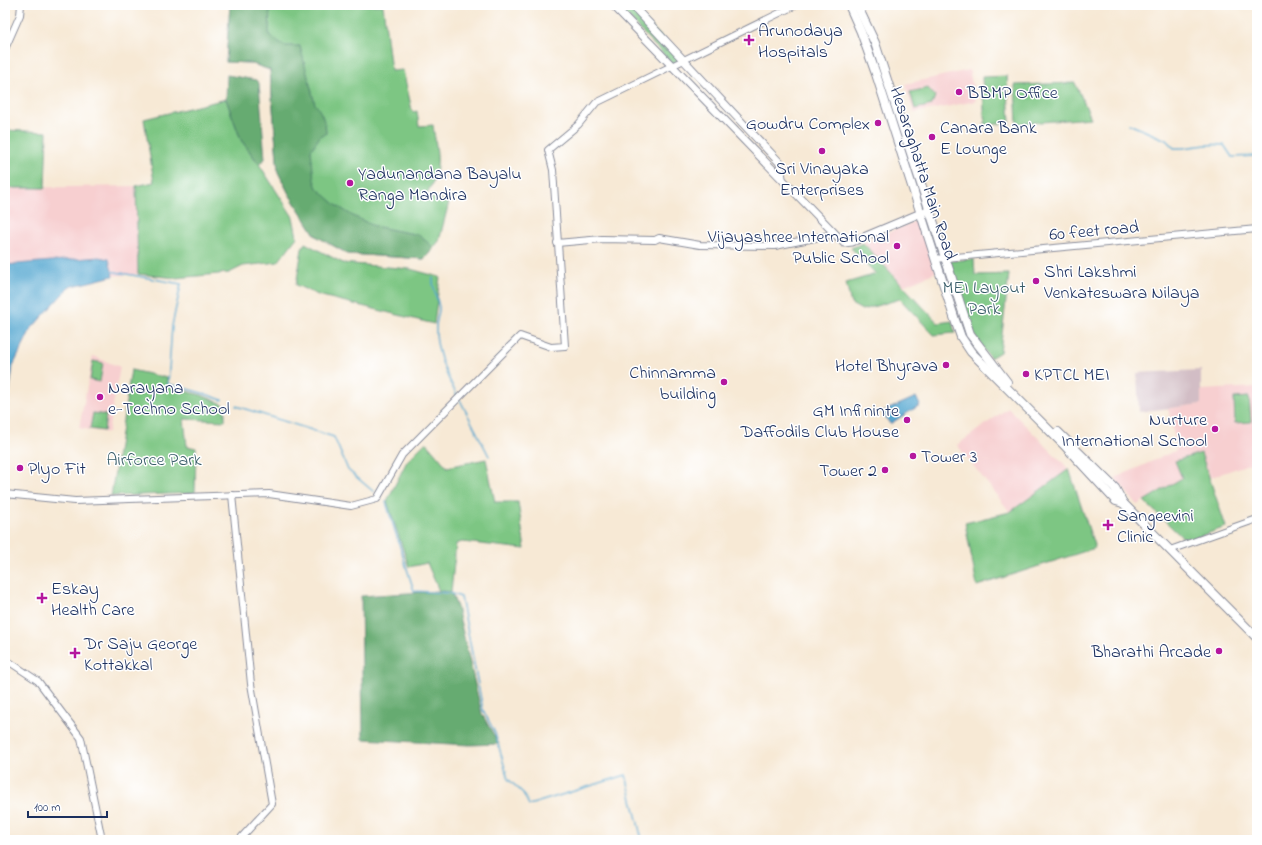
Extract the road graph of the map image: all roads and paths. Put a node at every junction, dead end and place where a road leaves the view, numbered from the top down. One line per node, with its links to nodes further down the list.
1 (21, 5): 7 (street)
2 (613, 5): 9 (main road)
3 (632, 5): 8 (main road)
4 (796, 5): 8 (street)
5 (849, 5): 12 (main road, Hesaraghatta Main Road)
6 (857, 5): 11 (main road)
7 (5, 49)
8 (684, 59): 9 (street); 10 (main road)
9 (672, 65): 10 (main road); 15 (street)
10 (782, 178): 14 (main road)
11 (928, 210): 12 (main road); 16 (main road)
12 (919, 214): 14 (main road); 17 (main road, Hesaraghatta Main Road)
13 (1257, 229): 16 (street, 60 feet road)
14 (835, 234): 15 (street)
15 (557, 243): 19 (street)
16 (945, 258): 17 (street, 60 feet road); 20 (main road)
17 (935, 259): 20 (main road, Hesaraghatta Main Road)
18 (5, 494): 19 (street)
19 (232, 495): 26 (street)
20 (1123, 503): 22 (main road, Hesaraghatta Main Road)
21 (1257, 519): 22 (street)
22 (1170, 550): 23 (main road, Hesaraghatta Main Road)
23 (1257, 638)
24 (5, 659): 25 (street)
25 (102, 840)
26 (239, 840)

